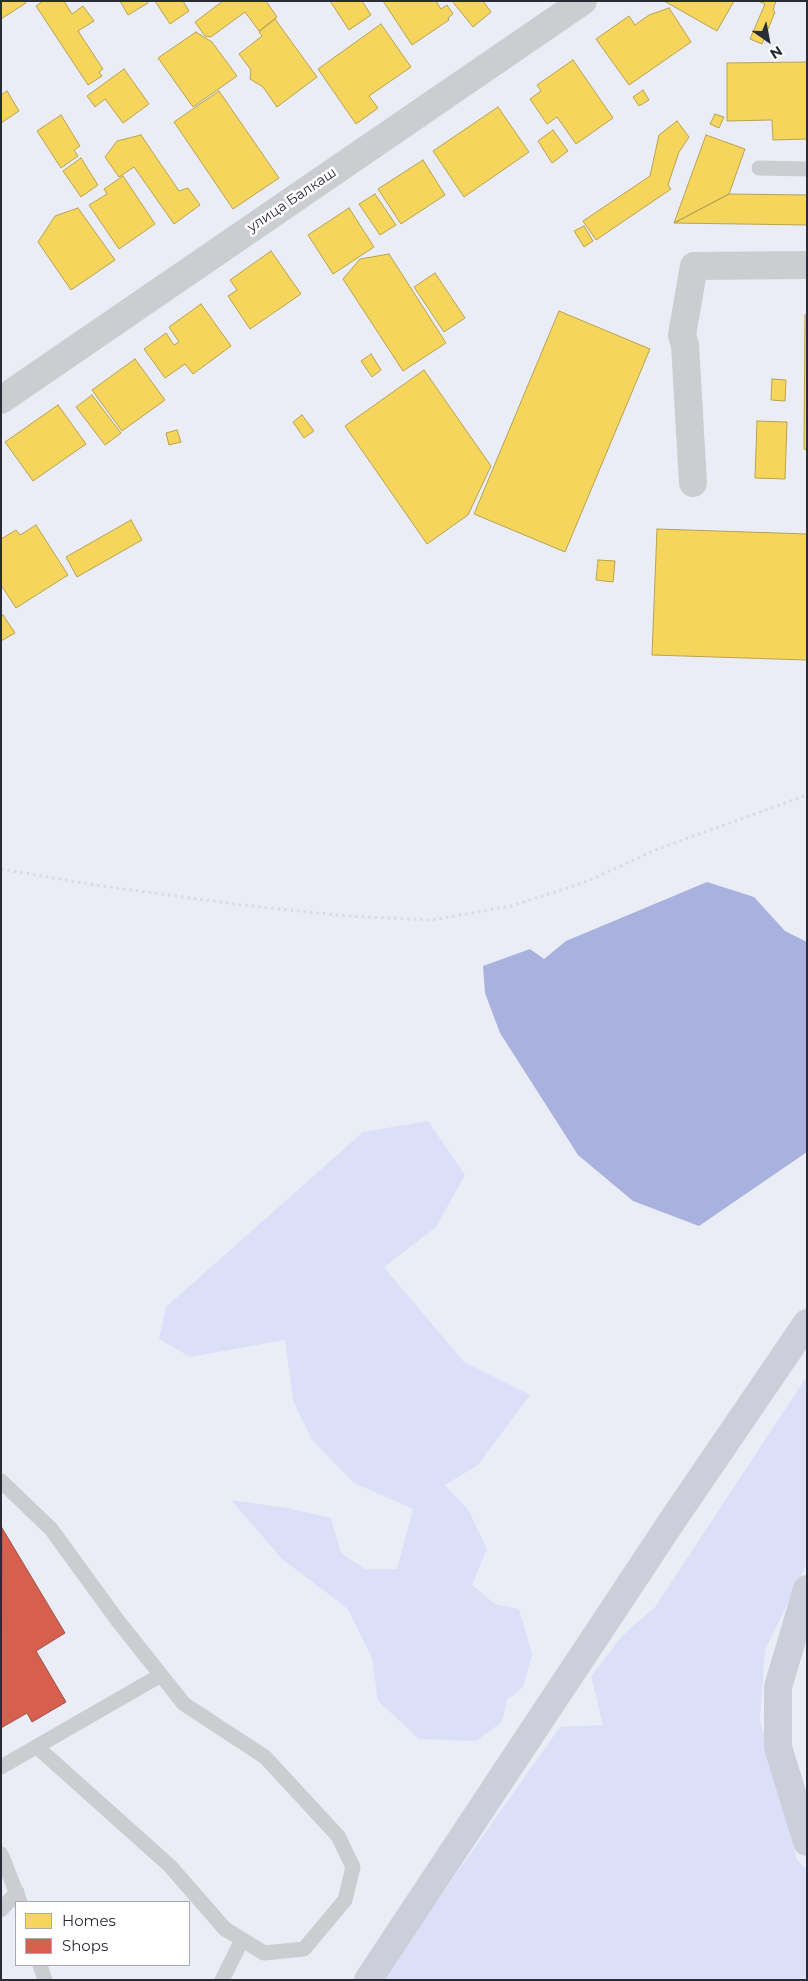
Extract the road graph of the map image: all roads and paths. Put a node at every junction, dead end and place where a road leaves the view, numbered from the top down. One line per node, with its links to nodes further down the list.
1 (583, 1): 5 (street, улица Балкаш)
2 (759, 168): 3 (lane)
3 (807, 169)
4 (807, 265): 6 (street)
5 (1, 400)
6 (693, 483)
7 (807, 795): 8 (path)
8 (1, 869)
9 (807, 1323): 23 (highway)
10 (1, 1481): 12 (lane)
11 (807, 1589): 15 (highway)
12 (161, 1675): 13 (lane); 19 (lane)
13 (37, 1746): 14 (lane); 19 (lane)
14 (1, 1767)
15 (807, 1842)
16 (1, 1854): 17 (lane)
17 (19, 1897): 18 (lane)
18 (1, 1910)
19 (242, 1940): 22 (lane)
20 (40, 1966): 21 (lane)
21 (44, 1980)
22 (222, 1980)
23 (368, 1980)

